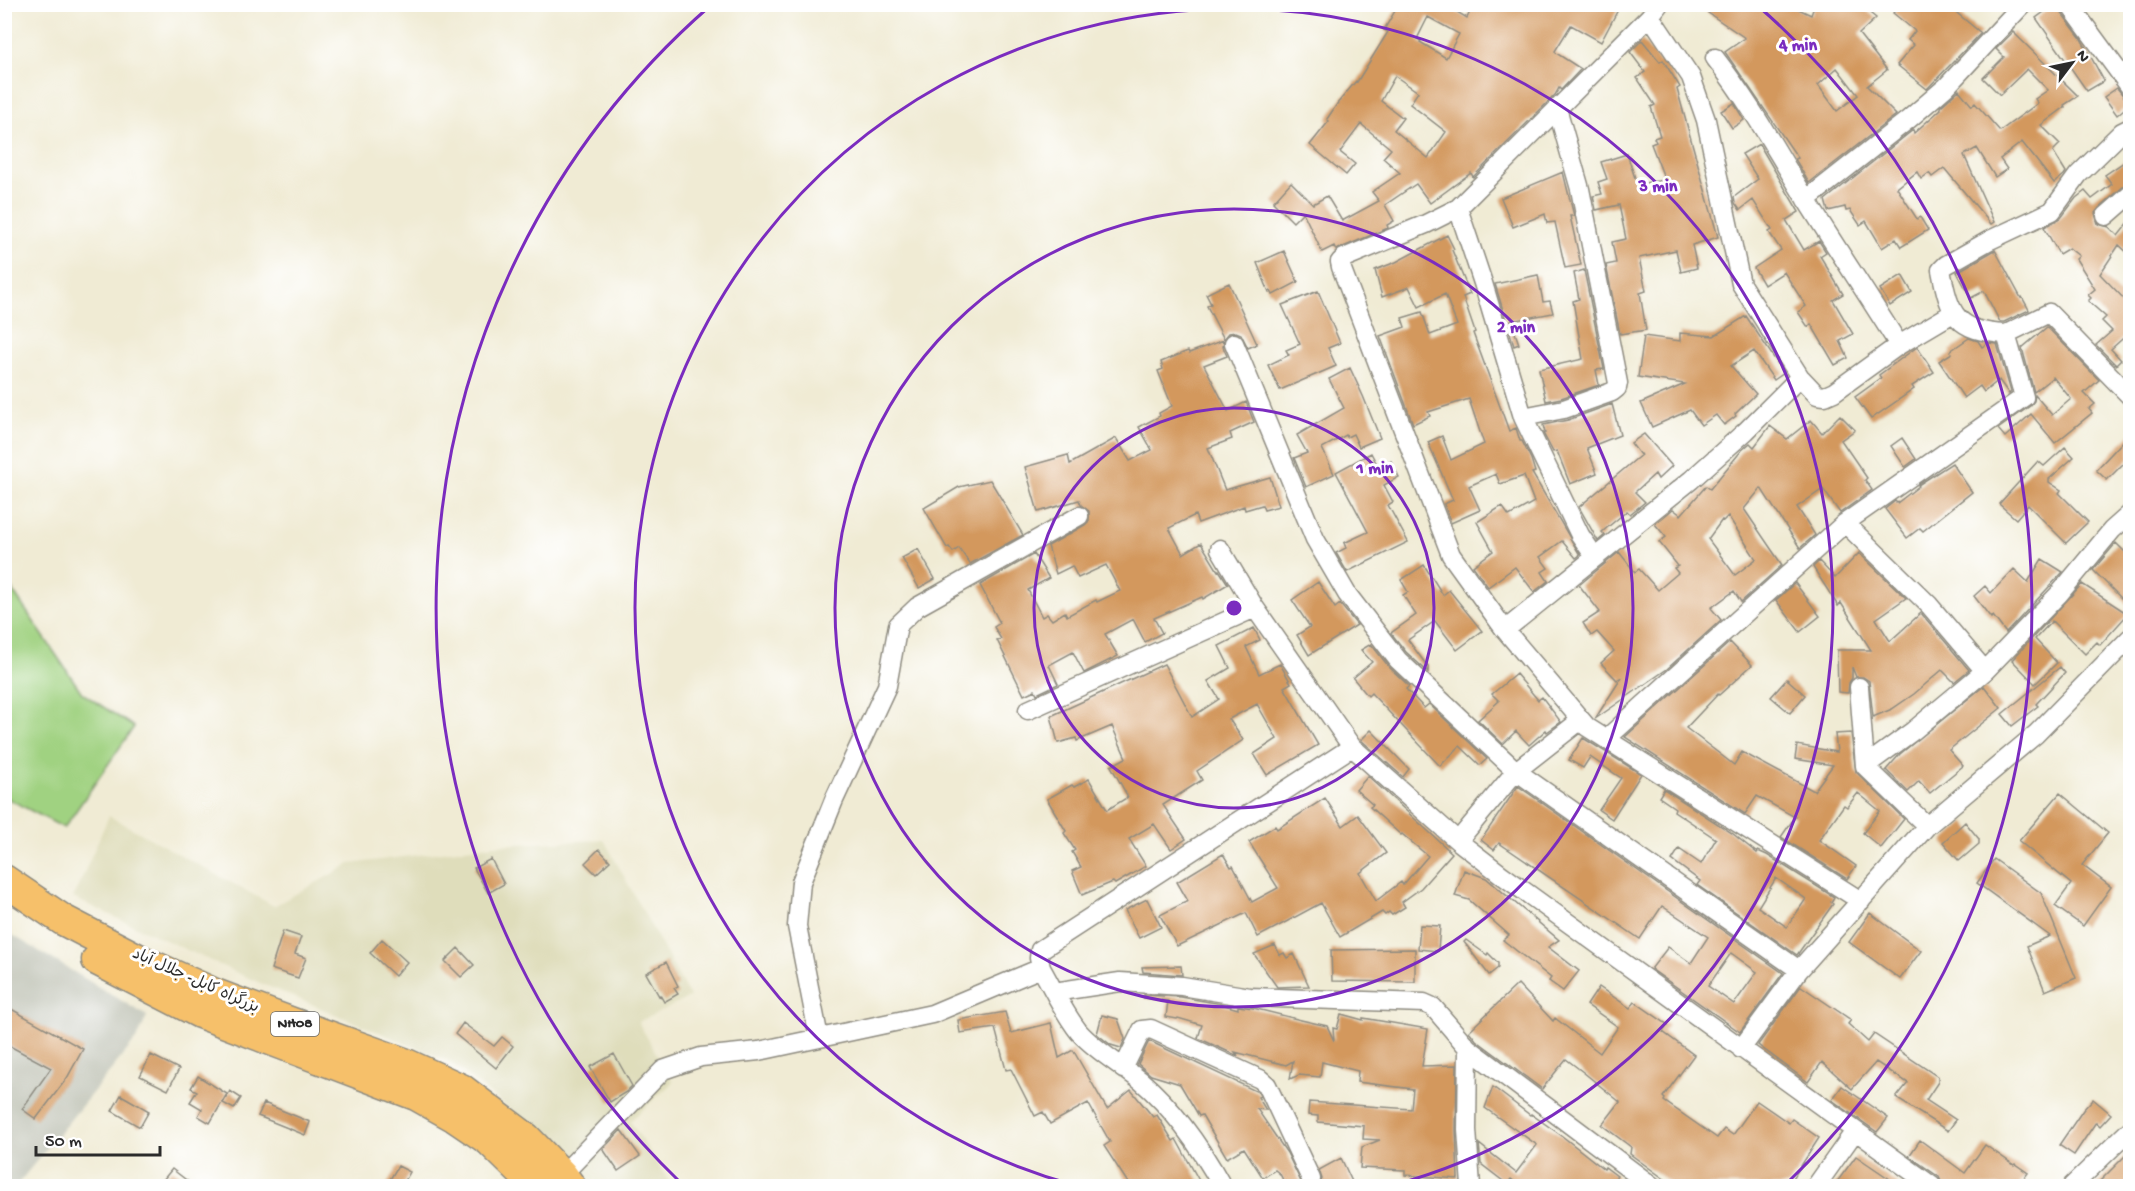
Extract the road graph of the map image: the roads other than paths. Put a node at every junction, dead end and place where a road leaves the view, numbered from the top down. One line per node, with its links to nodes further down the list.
1 (2023, 4): 9 (street)
2 (2069, 4): 5 (street)
3 (1654, 10): 6 (street); 16 (street)
4 (1716, 58): 9 (street)
5 (2130, 87)
6 (1557, 108): 10 (street); 18 (street)
7 (2130, 128): 12 (street)
8 (2130, 195): 11 (street)
9 (1806, 200): 15 (street)
10 (1458, 208): 18 (street); 25 (street)
11 (2106, 216)
12 (1953, 313): 13 (street); 15 (street)
13 (2006, 334): 17 (street); 21 (street)
14 (1234, 343): 34 (street)
15 (1899, 345): 16 (street)
16 (1800, 377): 23 (street)
17 (2130, 396)
18 (1523, 417): 23 (street)
19 (2130, 514): 27 (street)
20 (1079, 516): 43 (street)
21 (1845, 523): 27 (street); 31 (street)
22 (1220, 549): 24 (street)
23 (1594, 557): 25 (street)
24 (1255, 608): 29 (street); 32 (street)
25 (1505, 630): 30 (street)
26 (2130, 638): 35 (street)
27 (1985, 671): 33 (street)
28 (1859, 687): 33 (street)
29 (1028, 710)
30 (1581, 720): 31 (street); 34 (street)
31 (1606, 739): 38 (street)
32 (1352, 747): 36 (street); 40 (street)
33 (1865, 766): 35 (street)
34 (1516, 771): 36 (street); 41 (street)
35 (1928, 826): 38 (street)
36 (1458, 841): 45 (street)
37 (4, 880): 50 (highway, بزرگراه کابل- جلال آباد / NH08)
38 (1861, 901): 41 (street)
39 (4, 905): 50 (highway, بزرگراه کابل- جلال آباد / NH08)
40 (1041, 968): 42 (street); 43 (street)
41 (1799, 970): 45 (street)
42 (1054, 992): 44 (street); 46 (street)
43 (819, 1038): 50 (street)
44 (1468, 1048): 52 (street); 53 (street)
45 (1741, 1049): 48 (street)
46 (1123, 1069): 49 (street); 51 (street)
47 (2130, 1130): 56 (street)
48 (1856, 1131): 54 (street); 55 (street)
49 (1311, 1179)
50 (556, 1183)
51 (1222, 1186)
52 (1471, 1186)
53 (1652, 1186)
54 (1816, 1186)
55 (1932, 1186)
56 (2073, 1186)

